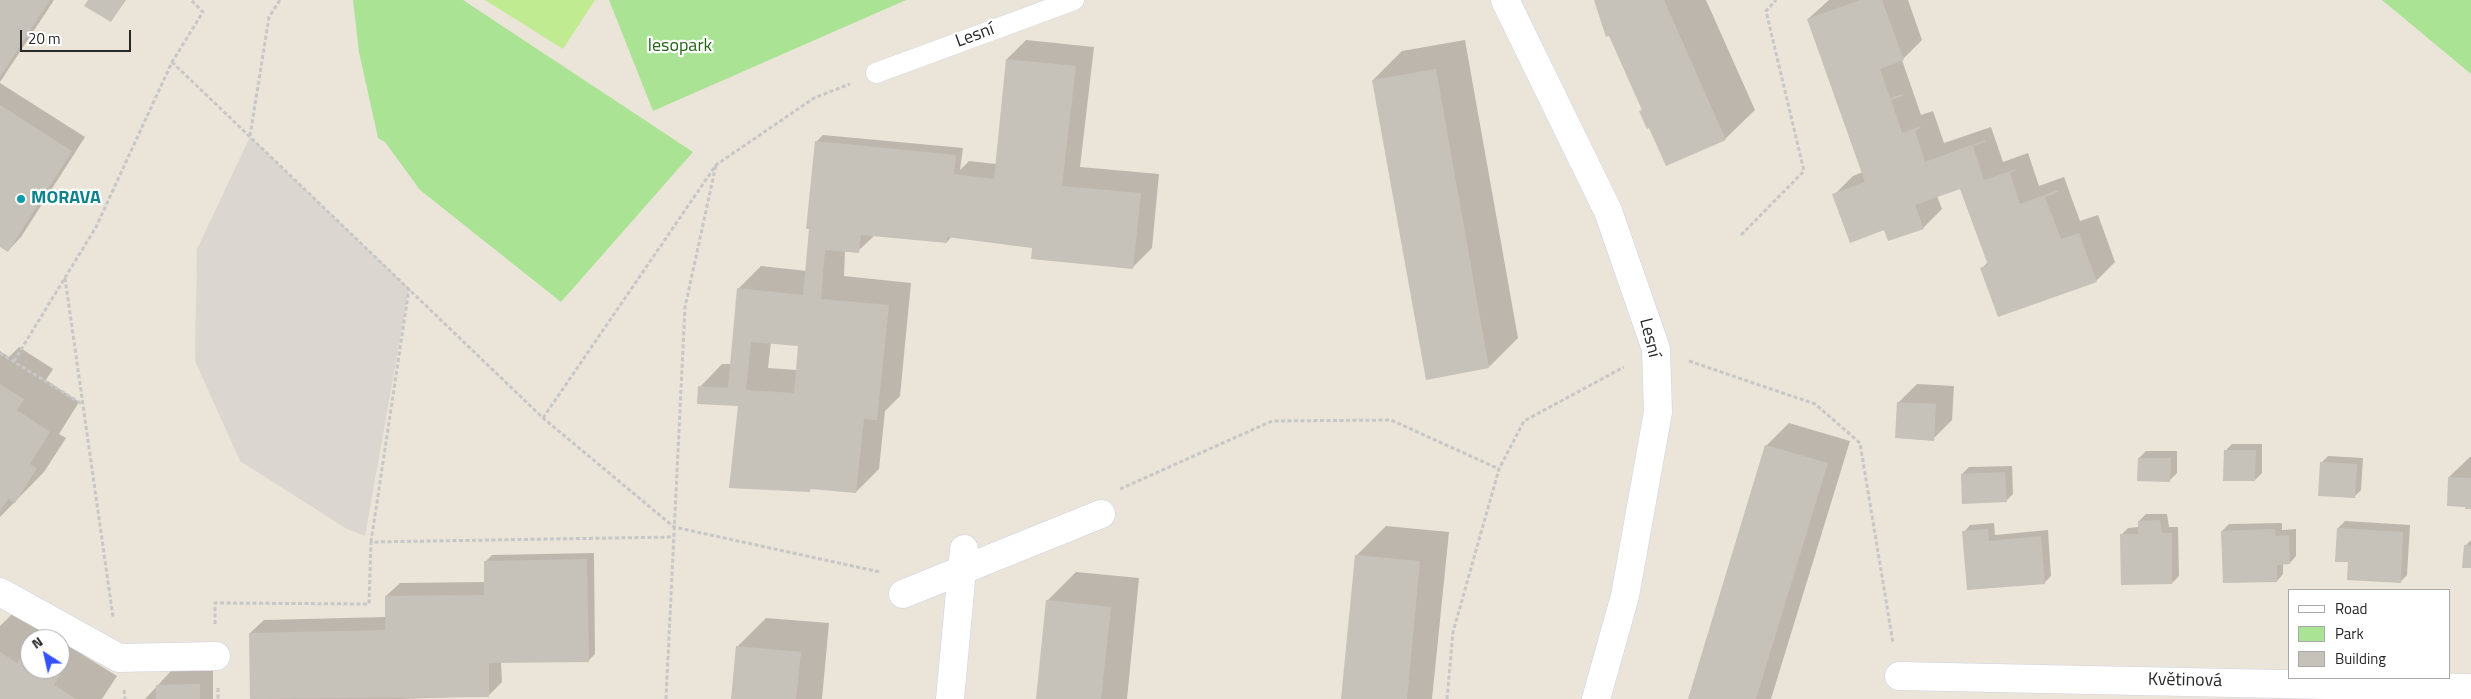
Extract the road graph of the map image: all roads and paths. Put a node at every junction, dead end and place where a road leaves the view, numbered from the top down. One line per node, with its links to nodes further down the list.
1 (191, 0): 6 (path)
2 (280, 0): 8 (path)
3 (1074, 0): 7 (lane, Lesní)
4 (1505, 0): 36 (street, Lesní)
5 (1776, 0): 10 (path)
6 (172, 62): 8 (path); 11 (path)
7 (876, 73): 9 (path)
8 (250, 137): 12 (path)
9 (716, 165): 16 (path); 20 (path)
10 (1741, 235)
11 (65, 278): 14 (path); 15 (path)
12 (409, 289): 16 (path); 22 (path)
13 (0, 352): 14 (path)
14 (14, 361): 15 (path)
15 (83, 405): 28 (path)
16 (543, 418): 20 (path)
17 (1499, 469): 18 (path)
18 (1118, 489)
19 (1101, 514): 23 (street)
20 (674, 527): 21 (path); 24 (path)
21 (674, 537): 22 (path); 34 (path)
22 (371, 542): 27 (path)
23 (964, 559): 26 (street); 35 (street)
24 (884, 573)
25 (0, 592): 28 (street)
26 (903, 594)
27 (216, 656): 28 (street); 33 (path)
28 (119, 658): 32 (path)
29 (1899, 676): 31 (street, Květinová)
30 (2471, 688): 31 (street, Květinová)
31 (2095, 689)
32 (125, 699)
33 (218, 699)
34 (666, 699)
35 (950, 699)
36 (1596, 699)

